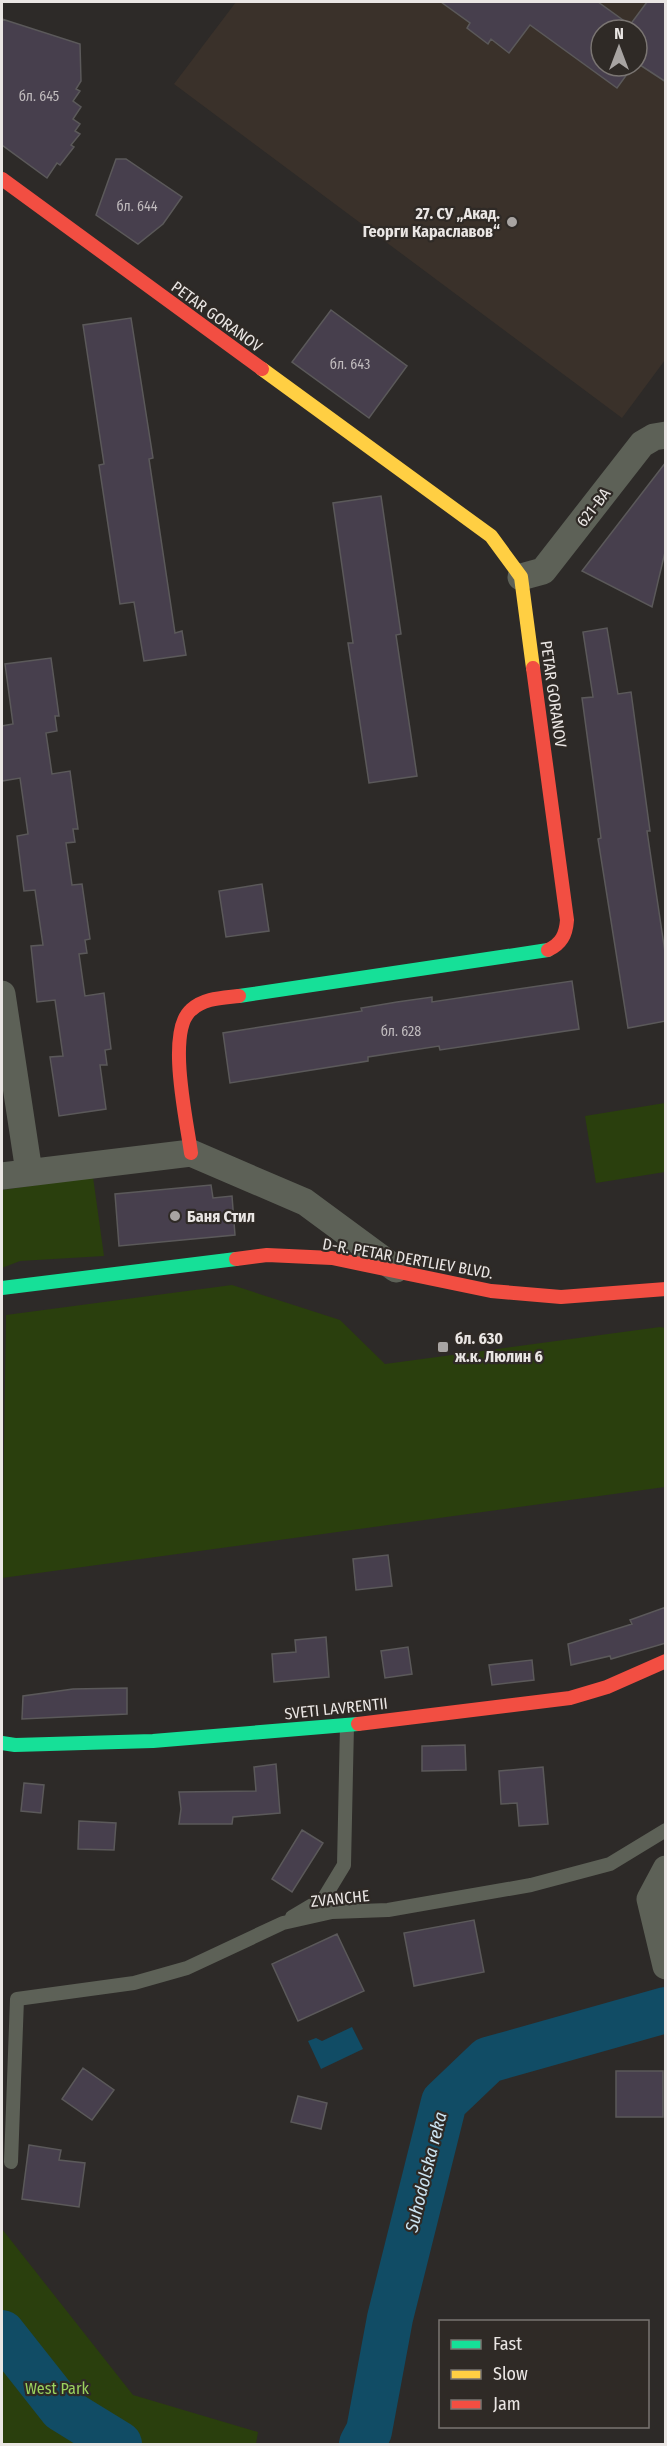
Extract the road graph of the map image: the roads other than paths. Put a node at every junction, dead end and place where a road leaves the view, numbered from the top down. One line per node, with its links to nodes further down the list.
1 (2, 179): 3 (street, PETAR GORANOV)
2 (666, 435): 3 (street, 621-ВА)
3 (521, 577): 5 (street, PETAR GORANOV)
4 (2, 994): 6 (street)
5 (191, 1153): 6 (street); 8 (street)
6 (29, 1172): 7 (street)
7 (2, 1176)
8 (398, 1270): 9 (street, D-R. PETAR DERTLIEV BLVD.); 10 (street, D-R. PETAR DERTLIEV BLVD.)
9 (2, 1288)
10 (666, 1289)
11 (666, 1661): 12 (street, SVETI LAVRENTII)
12 (347, 1725): 13 (street, SVETI LAVRENTII); 16 (lane)
13 (2, 1743)
14 (666, 1830): 16 (lane, ZVANCHE)
15 (666, 1869): 17 (street)
16 (283, 1923): 18 (lane, ZVANCHE)
17 (666, 1966)
18 (11, 2162)

